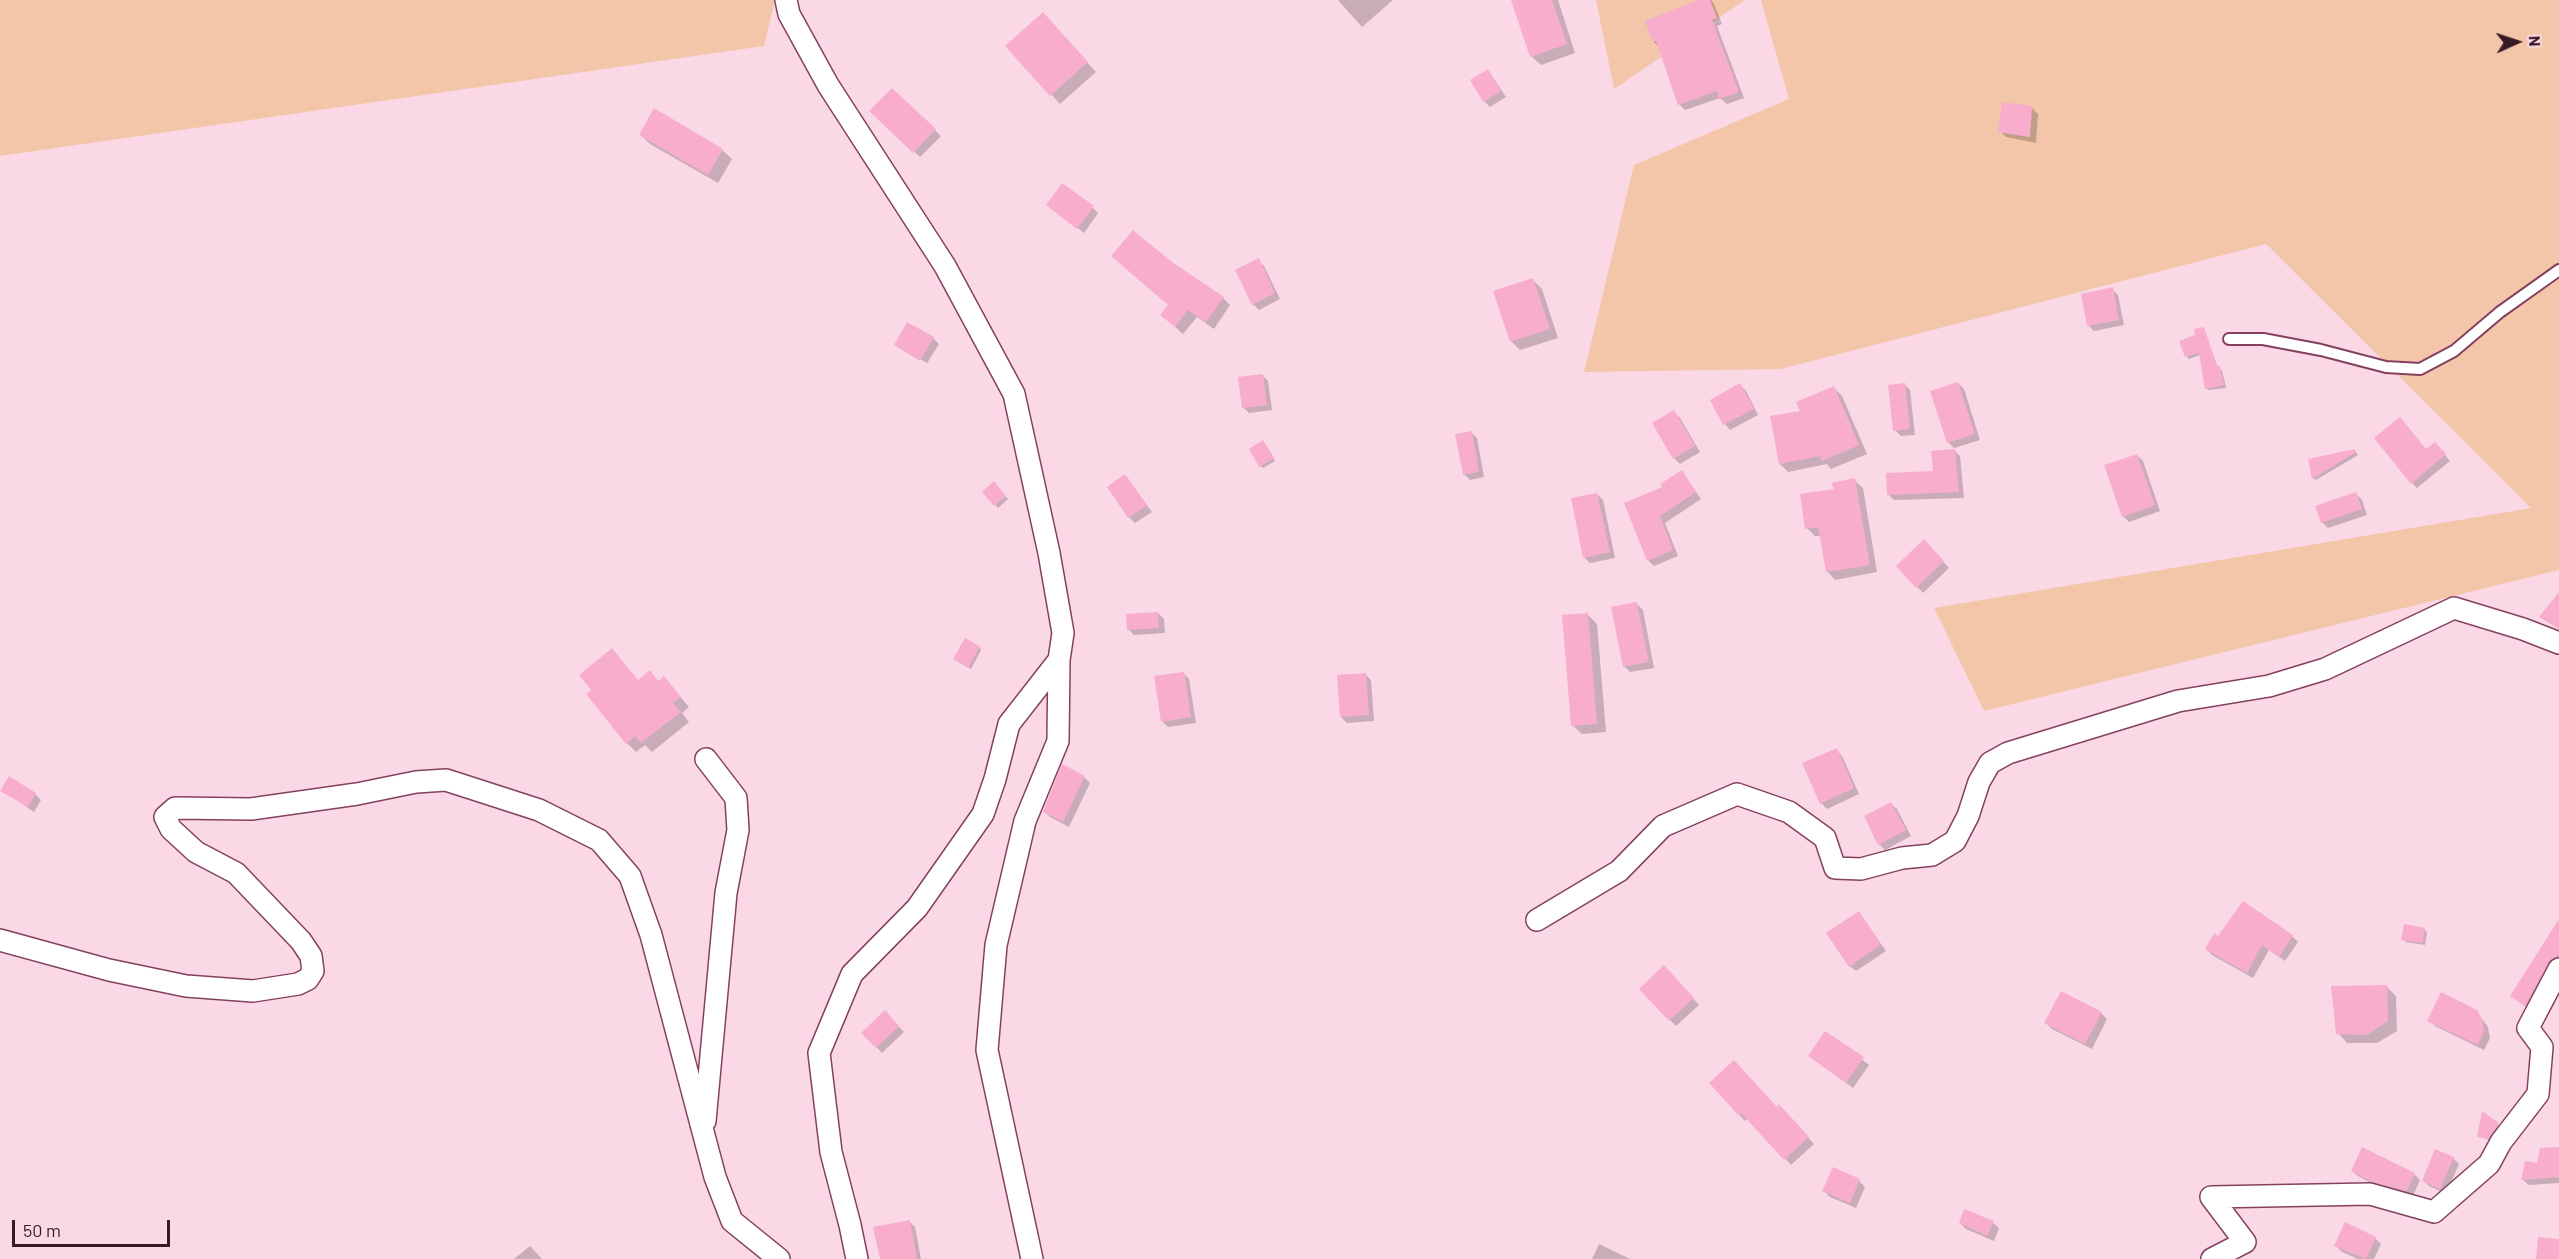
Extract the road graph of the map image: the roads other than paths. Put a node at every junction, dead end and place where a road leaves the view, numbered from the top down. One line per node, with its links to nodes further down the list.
1 (786, 0): 5 (street)
2 (2559, 270): 3 (lane)
3 (2229, 339)
4 (2559, 643): 7 (street)
5 (1059, 660): 12 (street); 13 (street)
6 (706, 759): 10 (street)
7 (1537, 920)
8 (0, 940): 10 (street)
9 (2559, 969): 14 (street)
10 (704, 1136): 11 (street)
11 (779, 1259)
12 (856, 1259)
13 (1032, 1259)
14 (2212, 1259)

